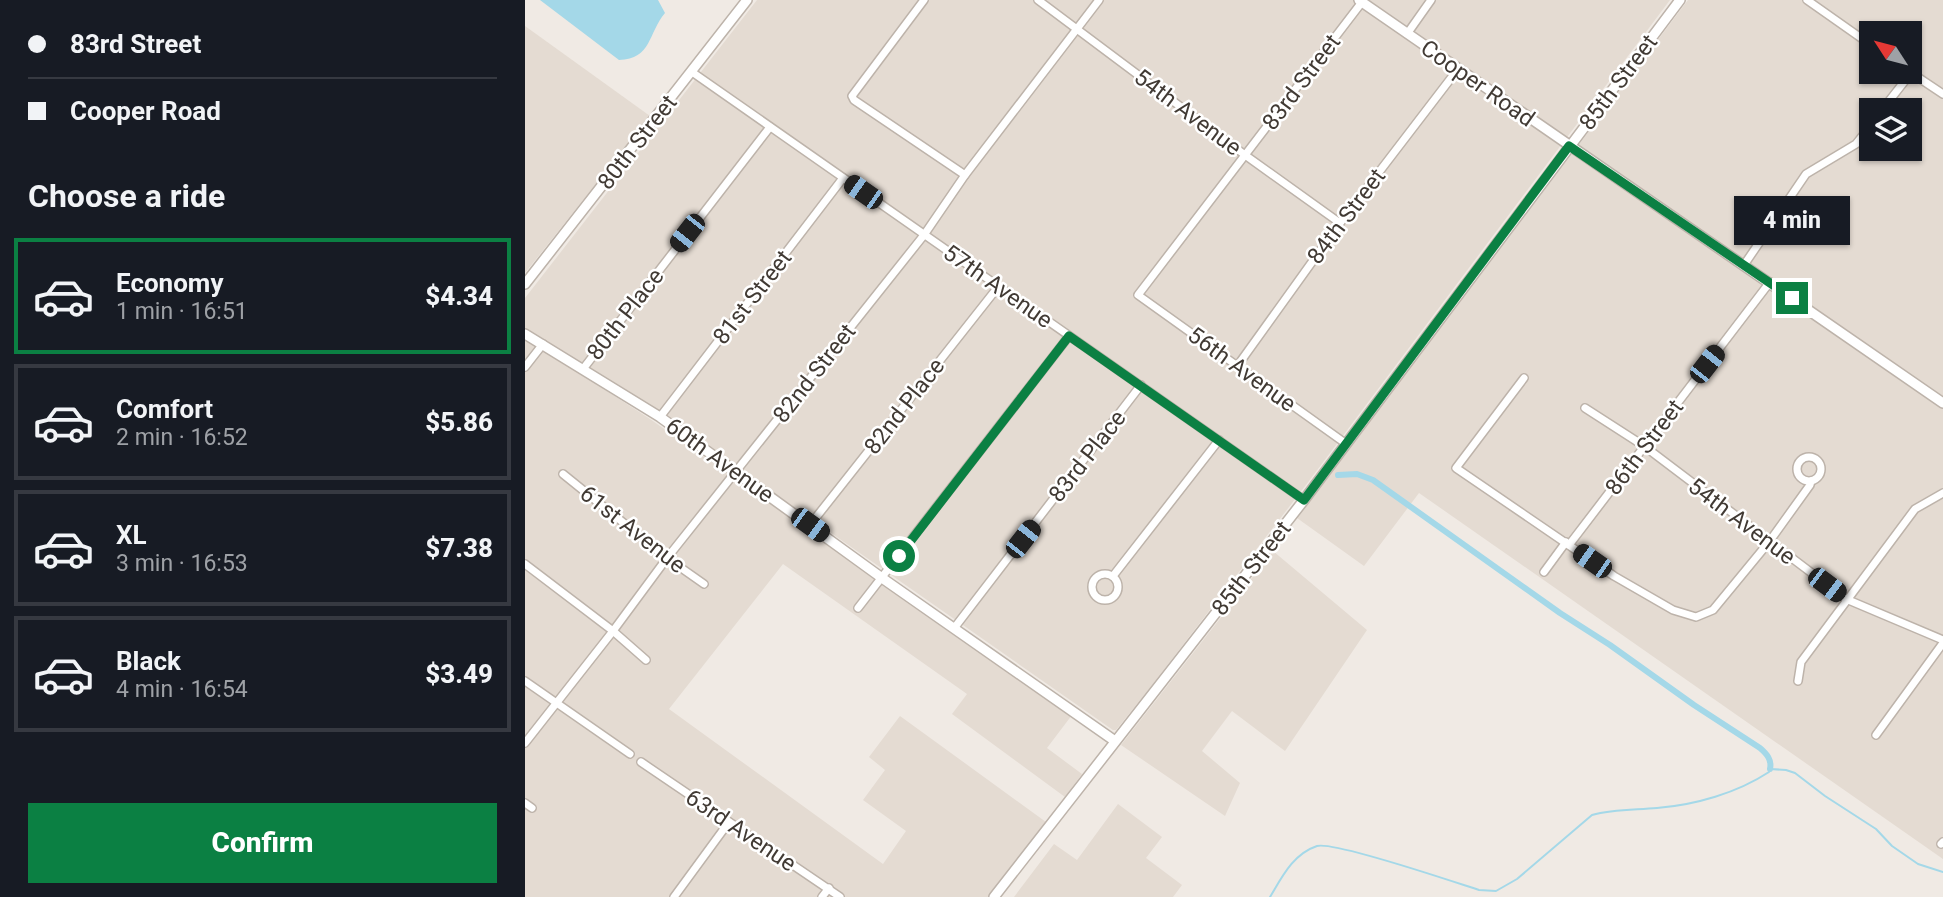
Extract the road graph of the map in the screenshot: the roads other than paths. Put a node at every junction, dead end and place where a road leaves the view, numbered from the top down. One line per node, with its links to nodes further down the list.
1 (747, 0): 13 (street, 80th Street)
2 (924, 0): 20 (street)
3 (1038, 0): 9 (street, 54th Avenue)
4 (1099, 0): 9 (street, 82nd Street)
5 (1431, 0): 10 (street)
6 (1680, 0): 18 (street, 85th Street)
7 (1807, 0): 11 (street)
8 (1360, 1): 10 (street, Cooper Road); 19 (street, 83rd Street)
9 (1077, 30): 19 (street, 54th Avenue); 20 (street, 82nd Street)
10 (1407, 34): 12 (street, Cooper Road)
11 (1859, 37)
12 (1458, 69): 18 (street, Cooper Road); 22 (street, 84th Street)
13 (692, 72): 16 (street, 57th Avenue); 26 (street, 80th Street)
14 (1922, 80): 15 (street)
15 (1943, 94)
16 (770, 127): 21 (street, 57th Avenue); 34 (street, 80th Place)
17 (1859, 140): 24 (street)
18 (1569, 146): 24 (street, Cooper Road); 41 (street, 85th Street)
19 (1245, 155): 22 (street, 54th Avenue); 28 (street, 83rd Street)
20 (965, 175): 23 (street, 82nd Street)
21 (843, 178): 23 (street, 57th Avenue); 39 (street, 81st Street)
22 (1340, 222): 32 (street, 84th Street)
23 (924, 234): 27 (street, 57th Avenue); 43 (street, 82nd Street)
24 (1744, 265): 25 (street, Cooper Road)
25 (1770, 282): 37 (street, Cooper Road); 42 (street, 86th Street)
26 (525, 284)
27 (998, 286): 30 (street, 57th Avenue); 48 (street, 82nd Place)
28 (1138, 295): 32 (street, 56th Avenue)
29 (525, 334): 31 (street, 60th Avenue)
30 (1069, 336): 36 (street, 57th Avenue); 55 (street)
31 (543, 344): 33 (street); 34 (street, 60th Avenue)
32 (1238, 365): 41 (street, 56th Avenue)
33 (525, 367)
34 (583, 369): 39 (street, 60th Avenue)
35 (1524, 378): 50 (street)
36 (1141, 385): 40 (street, 57th Avenue); 59 (street, 83rd Place)
37 (1943, 403)
38 (1585, 408): 42 (street, 54th Avenue)
39 (660, 417): 43 (street, 60th Avenue)
40 (1219, 440): 47 (street, 57th Avenue); 54 (street)
41 (1345, 443): 47 (street, 85th Street)
42 (1644, 446): 49 (street, 54th Avenue); 50 (street, 86th Street)
43 (736, 471): 48 (street, 60th Avenue); 51 (street, 82nd Street)
44 (562, 474): 51 (street, 61st Avenue)
45 (1811, 481): 49 (street)
46 (1943, 493): 57 (street)
47 (1304, 500): 67 (street, 85th Street)
48 (810, 525): 55 (street, 60th Avenue)
49 (1769, 542): 50 (street); 57 (street, 54th Avenue)
50 (1568, 543): 53 (street, 86th Street)
51 (667, 558): 56 (street, 61st Avenue); 60 (street, 82nd Street)
52 (525, 564): 60 (street)
53 (1544, 572)
54 (1113, 576)
55 (882, 578): 58 (street); 59 (street, 60th Avenue)
56 (703, 583)
57 (1846, 599): 61 (street, 54th Avenue); 64 (street)
58 (858, 608)
59 (955, 626): 67 (street, 60th Avenue)
60 (613, 631): 62 (street); 65 (street, 82nd Street)
61 (1943, 642): 66 (street)
62 (646, 660)
63 (525, 681): 65 (street)
64 (1798, 681)
65 (555, 704): 68 (street, 82nd Street); 69 (street)
66 (1876, 735)
67 (1115, 741): 76 (street, 85th Street)
68 (525, 744)
69 (630, 754)
70 (641, 762): 71 (street, 63rd Avenue)
71 (729, 822): 72 (street, 63rd Avenue); 73 (street)
72 (829, 888): 74 (street); 75 (street, 63rd Avenue)
73 (674, 897)
74 (822, 897)
75 (841, 897)
76 (994, 897)

